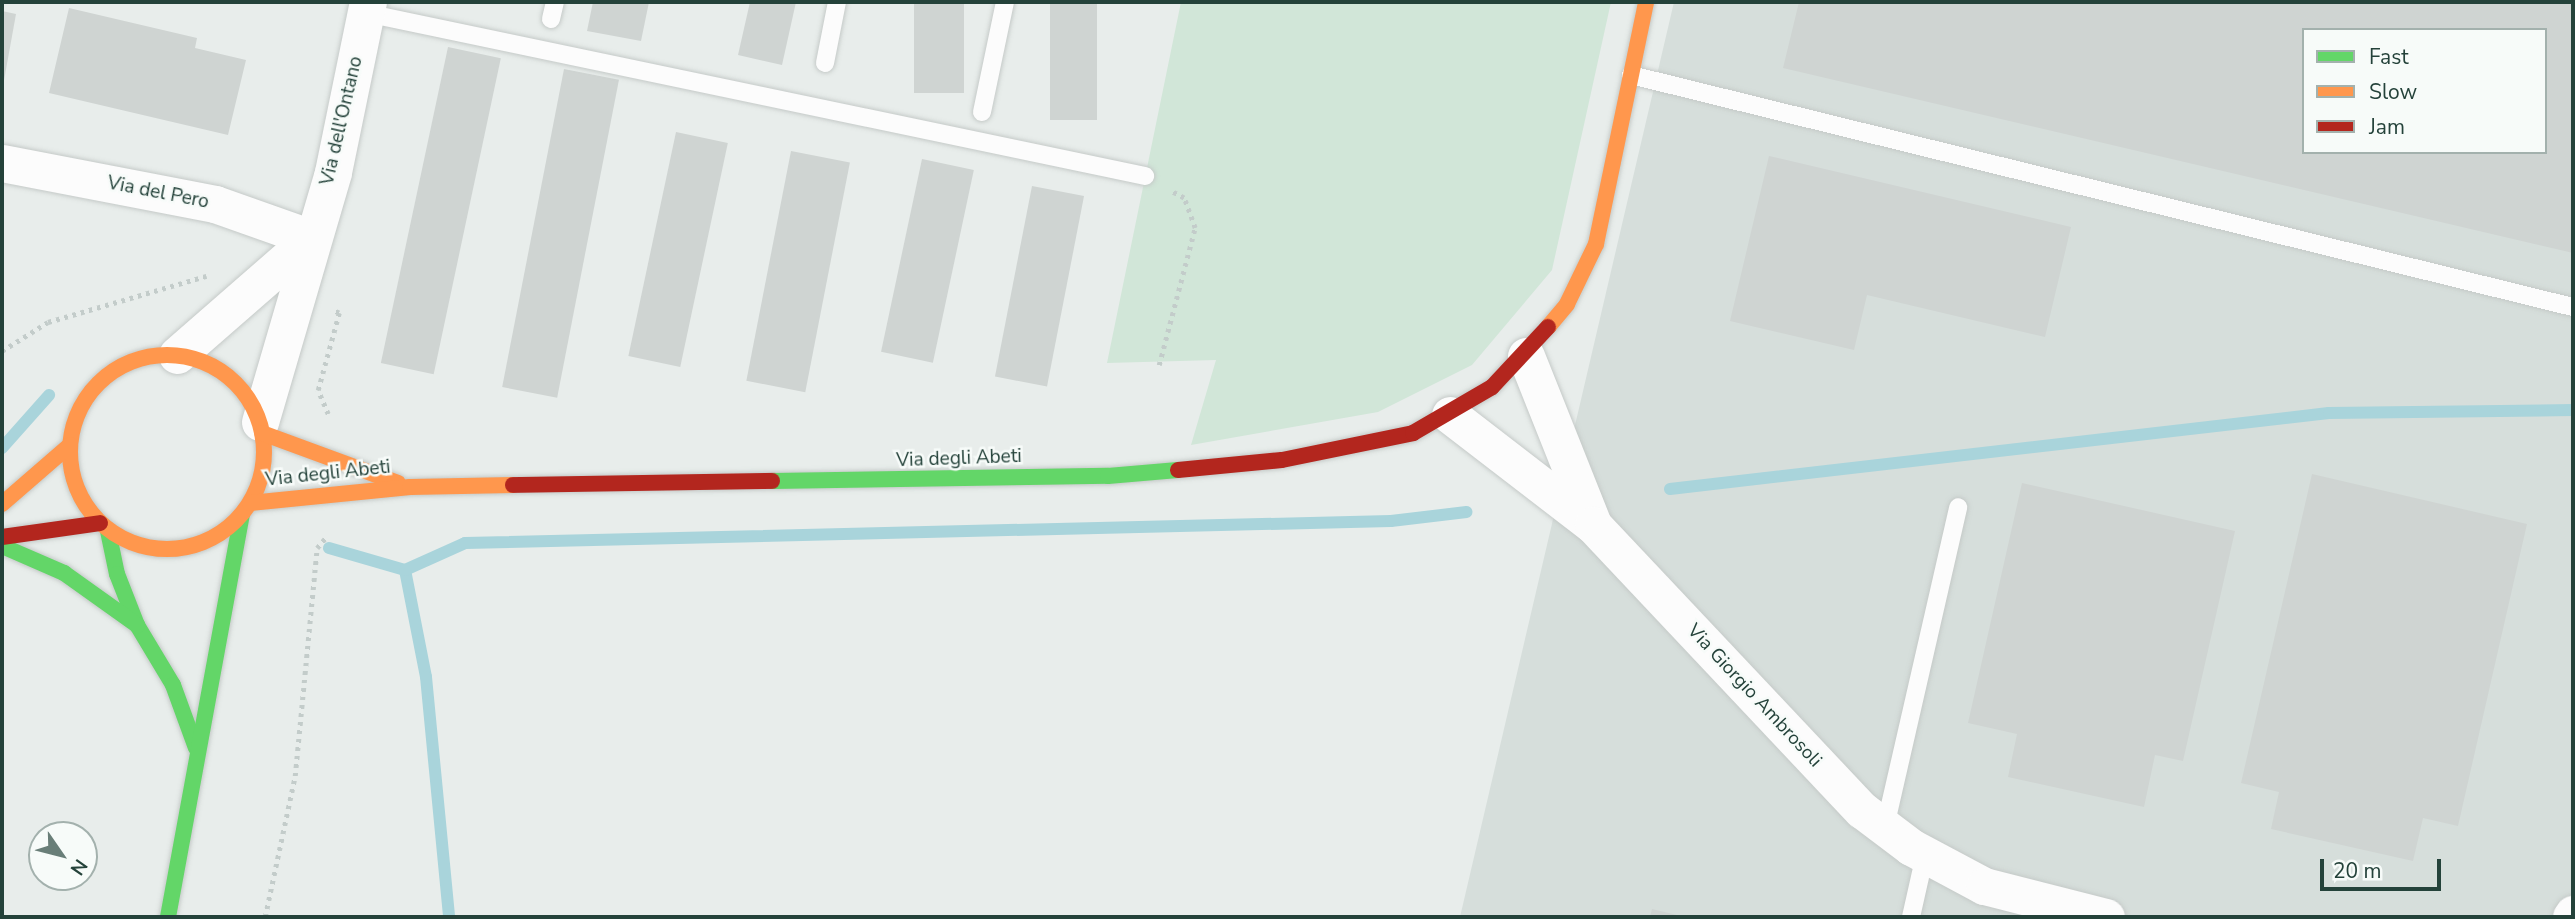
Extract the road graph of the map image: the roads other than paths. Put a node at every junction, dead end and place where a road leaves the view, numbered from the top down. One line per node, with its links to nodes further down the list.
1 (837, 2): 5 (lane)
2 (1005, 2): 7 (lane)
3 (1646, 2): 6 (street, Via degli Abeti)
4 (367, 7): 9 (lane); 10 (street, Via dell'Ontano)
5 (825, 63)
6 (1631, 75): 11 (lane); 13 (street, Via degli Abeti)
7 (982, 111)
8 (2, 163): 10 (street, Via del Pero)
9 (1145, 176)
10 (311, 238): 12 (street); 15 (street, Via dell'Ontano)
11 (2573, 307)
12 (177, 355): 15 (street); 16 (street)
13 (1526, 356): 14 (street, Via degli Abeti); 21 (street, Via Giorgio Ambrosoli)
14 (1450, 415): 17 (street, Via degli Abeti); 21 (street, Via Giorgio Ambrosoli)
15 (261, 428): 17 (street, Via degli Abeti); 20 (street)
16 (70, 445): 18 (street); 22 (street)
17 (410, 487): 20 (street, Via degli Abeti)
18 (2, 504)
19 (1958, 507): 27 (lane)
20 (246, 509): 22 (street); 26 (street)
21 (1593, 525): 27 (street, Via Giorgio Ambrosoli)
22 (104, 527): 23 (street); 25 (street)
23 (2, 537)
24 (2, 546): 25 (street)
25 (137, 625): 26 (street)
26 (197, 751): 29 (street)
27 (1885, 827): 28 (street, Via Giorgio Ambrosoli)
28 (1925, 855): 30 (lane); 31 (street, Via Giorgio Ambrosoli)
29 (168, 917)
30 (1912, 917)
31 (2106, 917)

